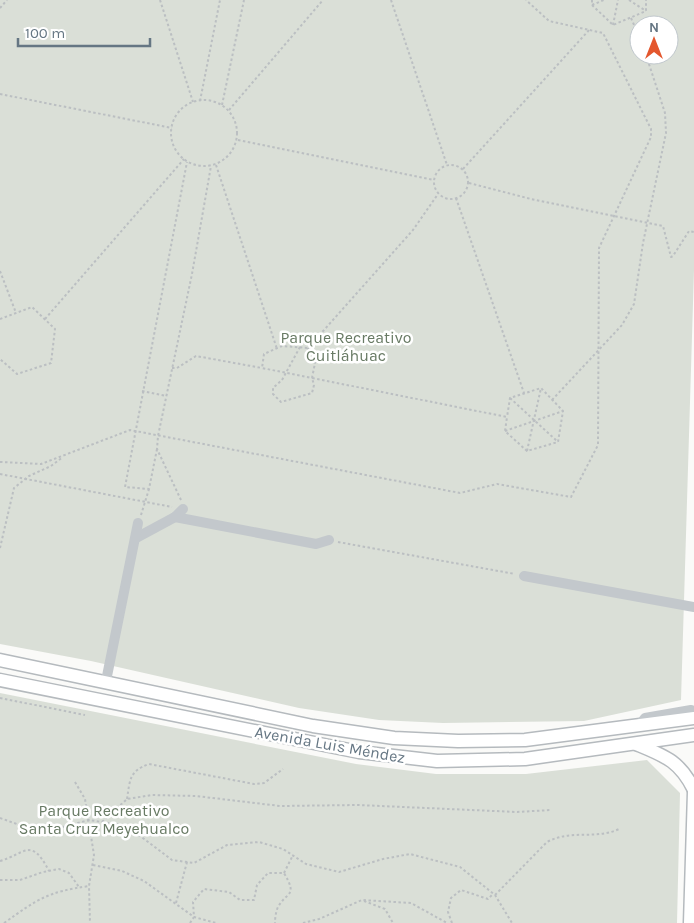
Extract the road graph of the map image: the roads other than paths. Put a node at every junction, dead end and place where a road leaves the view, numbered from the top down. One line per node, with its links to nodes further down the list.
1 (184, 509): 2 (street)
2 (175, 517): 4 (street); 5 (street)
3 (138, 524): 4 (street)
4 (136, 538): 10 (street)
5 (329, 540)
6 (524, 576): 7 (street)
7 (694, 607)
8 (0, 660): 10 (main road, Avenida Luis Méndez)
9 (0, 680): 13 (main road, Avenida Luis Méndez)
10 (106, 681): 11 (main road, Avenida Luis Méndez)
11 (132, 687): 12 (main road, Avenida Luis Méndez); 13 (main road)
12 (178, 697): 14 (main road); 15 (main road, Avenida Luis Méndez)
13 (127, 705): 14 (main road, Avenida Luis Méndez)
14 (173, 715): 17 (main road, Avenida Luis Méndez)
15 (694, 717)
16 (694, 735): 17 (main road, Avenida Luis Méndez)
17 (636, 744): 18 (main road)
18 (694, 791): 19 (main road)
19 (690, 923)

